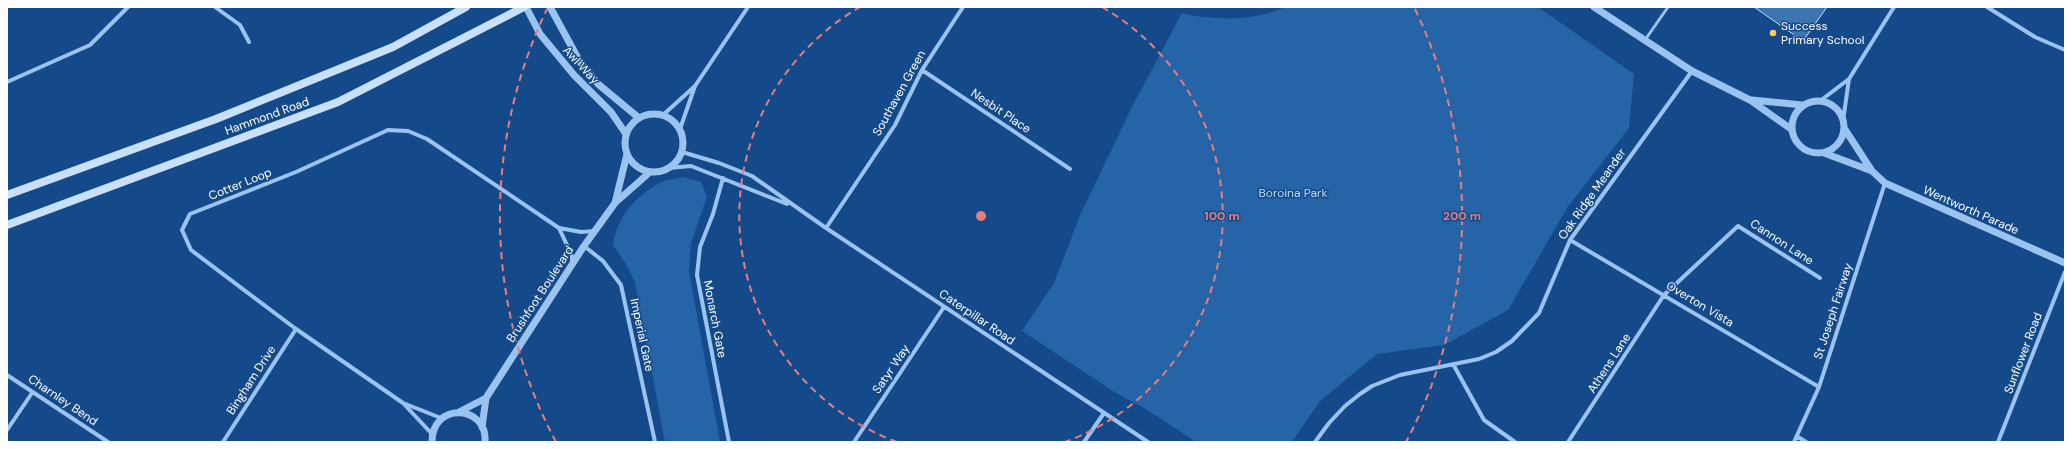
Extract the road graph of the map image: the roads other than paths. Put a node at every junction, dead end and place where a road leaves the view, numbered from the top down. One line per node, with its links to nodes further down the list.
1 (128, 7): 18 (street)
2 (215, 7): 13 (street)
3 (466, 7): 39 (main road, Hammond Road)
4 (525, 7): 29 (street, Awl Way); 42 (main road, Hammond Road)
5 (550, 7): 24 (street, Awl Way)
6 (748, 7): 19 (street)
7 (963, 7): 15 (street, Southaven Green)
8 (1594, 7): 12 (street)
9 (1668, 7): 12 (lane)
10 (1894, 7): 17 (street)
11 (1988, 7): 14 (street)
12 (1645, 40): 16 (street)
13 (249, 42)
14 (2065, 50)
15 (922, 70): 34 (street, Nesbit Place); 44 (street, Southaven Green)
16 (1692, 71): 20 (street); 46 (street, Oak Ridge Meander)
17 (1849, 79): 21 (street); 25 (street)
18 (7, 82)
19 (695, 86): 23 (street); 28 (street)
20 (1750, 100): 22 (street); 27 (street)
21 (1820, 101): 22 (street); 25 (street)
22 (1802, 105): 27 (street)
23 (663, 115): 24 (street); 28 (street)
24 (639, 118): 29 (street)
25 (1843, 121): 26 (street)
26 (1844, 128): 31 (street); 35 (street, Wentworth Parade)
27 (1791, 129): 31 (street)
28 (680, 130): 30 (street)
29 (626, 134): 32 (street)
30 (682, 152): 33 (street); 41 (street, Caterpillar Road)
31 (1824, 153): 35 (street, Wentworth Parade)
32 (627, 154): 36 (street); 40 (street, Brushfoot Boulevard)
33 (669, 168): 36 (street); 37 (street, Caterpillar Road)
34 (1070, 169)
35 (1872, 171): 38 (street, Wentworth Parade)
36 (650, 172): 40 (street, Brushfoot Boulevard)
37 (724, 178): 41 (street, Caterpillar Road); 73 (street, Monarch Gate)
38 (1885, 183): 49 (street, Wentworth Parade); 57 (street, St Joseph Fairway)
39 (7, 195)
40 (615, 203): 45 (street, Brushfoot Boulevard)
41 (795, 207): 44 (street, Caterpillar Road)
42 (7, 225)
43 (559, 228): 45 (street, Cotter Loop); 48 (street); 54 (street, Cotter Loop)
44 (826, 228): 53 (street, Caterpillar Road)
45 (595, 231): 47 (street, Brushfoot Boulevard)
46 (1570, 240): 52 (street, Overton Vista); 55 (street, Oak Ridge Meander)
47 (584, 246): 48 (street, Brushfoot Boulevard); 72 (street, Imperial Gate)
48 (572, 264): 59 (street, Brushfoot Boulevard)
49 (2065, 264)
50 (2065, 272): 82 (street, Sunflower Road)
51 (1820, 278): 52 (street, Cannon Lane)
52 (1664, 295): 57 (street, Overton Vista); 79 (street, Athens Lane)
53 (944, 308): 62 (street, Caterpillar Road); 74 (street, Satyr Way)
54 (296, 329): 60 (street, Cotter Loop); 69 (street, Bingham Drive)
55 (1453, 364): 77 (street, Oak Ridge Meander); 78 (street)
56 (7, 375): 58 (street, Charnley Bend)
57 (1819, 387): 67 (street, St Joseph Fairway)
58 (32, 393): 65 (street); 68 (street, Charnley Bend)
59 (486, 398): 61 (street); 64 (street, Brushfoot Boulevard)
60 (403, 403): 63 (street, Cotter Loop); 66 (street, Cotter Loop)
61 (458, 412): 63 (street); 64 (street)
62 (1104, 413): 75 (street); 76 (street, Caterpillar Road)
63 (441, 418): 66 (street)
64 (482, 427): 71 (street, Brushfoot Boulevard)
65 (7, 430)
66 (432, 434): 70 (street)
67 (1798, 437): 80 (street, St Joseph Fairway); 81 (street)
68 (108, 442)
69 (222, 442)
70 (432, 442)
71 (485, 442)
72 (655, 442)
73 (729, 442)
74 (854, 442)
75 (1084, 442)
76 (1148, 442)
77 (1315, 442)
78 (1515, 442)
79 (1568, 442)
80 (1794, 442)
81 (1806, 442)
82 (1998, 442)

